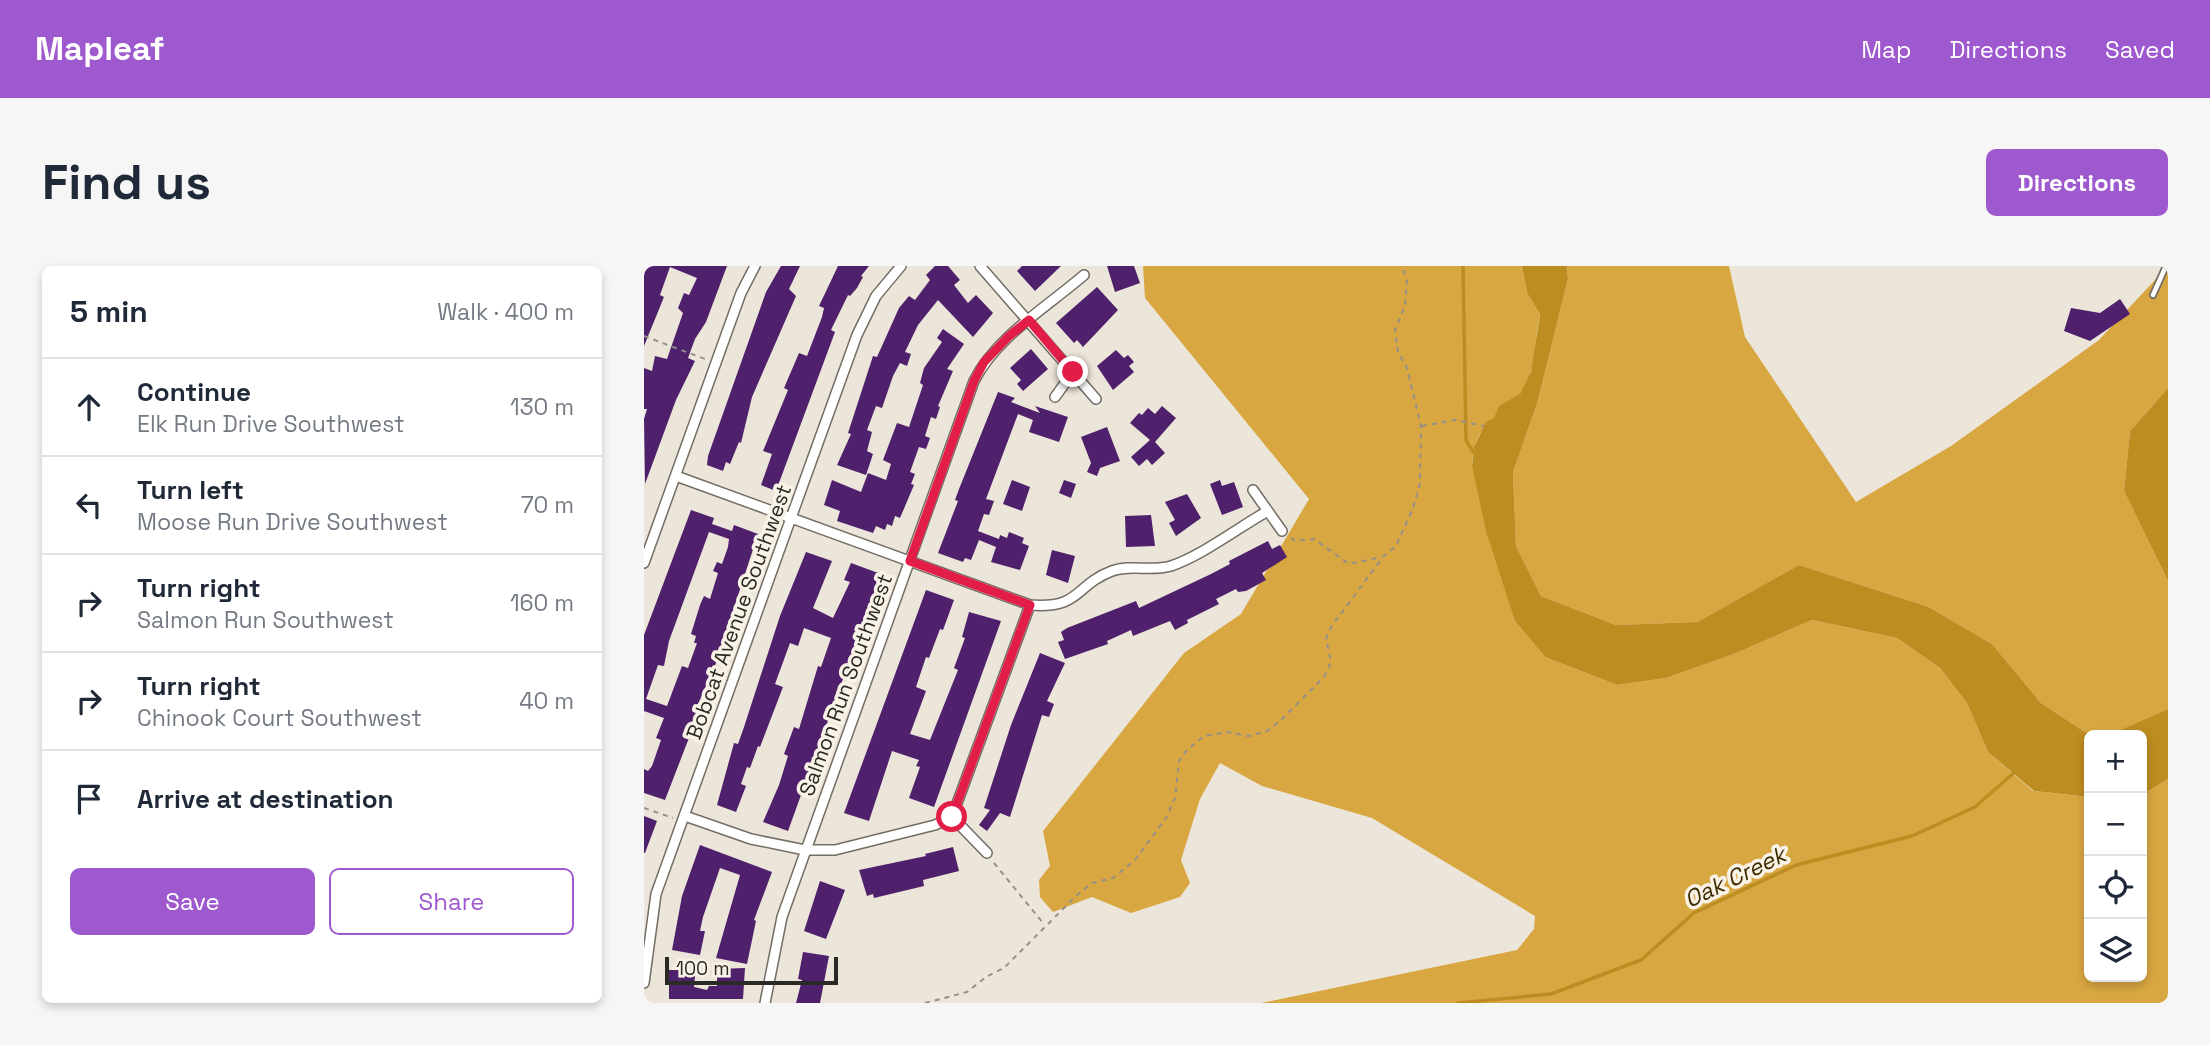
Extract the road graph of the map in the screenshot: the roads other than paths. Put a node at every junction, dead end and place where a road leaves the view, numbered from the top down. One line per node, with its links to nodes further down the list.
1 (755, 266): 11 (street)
2 (901, 266): 14 (street, Bobcat Avenue Southwest)
3 (981, 266): 7 (street)
4 (2166, 266): 6 (lane)
5 (1084, 275): 7 (street, Salmon Run Southwest)
6 (2153, 295)
7 (1029, 320): 8 (street); 16 (street, Salmon Run Southwest)
8 (1073, 372): 9 (street); 10 (street)
9 (1055, 397)
10 (1096, 399)
11 (676, 476): 14 (street); 17 (street)
12 (1253, 490): 13 (street)
13 (1266, 512): 15 (street); 18 (street)
14 (791, 518): 16 (street); 20 (street, Bobcat Avenue Southwest)
15 (1282, 531)
16 (910, 561): 18 (street); 21 (street, Salmon Run Southwest)
17 (644, 564)
18 (1030, 605): 19 (street)
19 (952, 817): 21 (street); 22 (street)
20 (684, 819): 21 (street); 23 (street, Bobcat Avenue Southwest)
21 (805, 850): 24 (street, Salmon Run Southwest)
22 (987, 853)
23 (644, 983)
24 (765, 1003)

